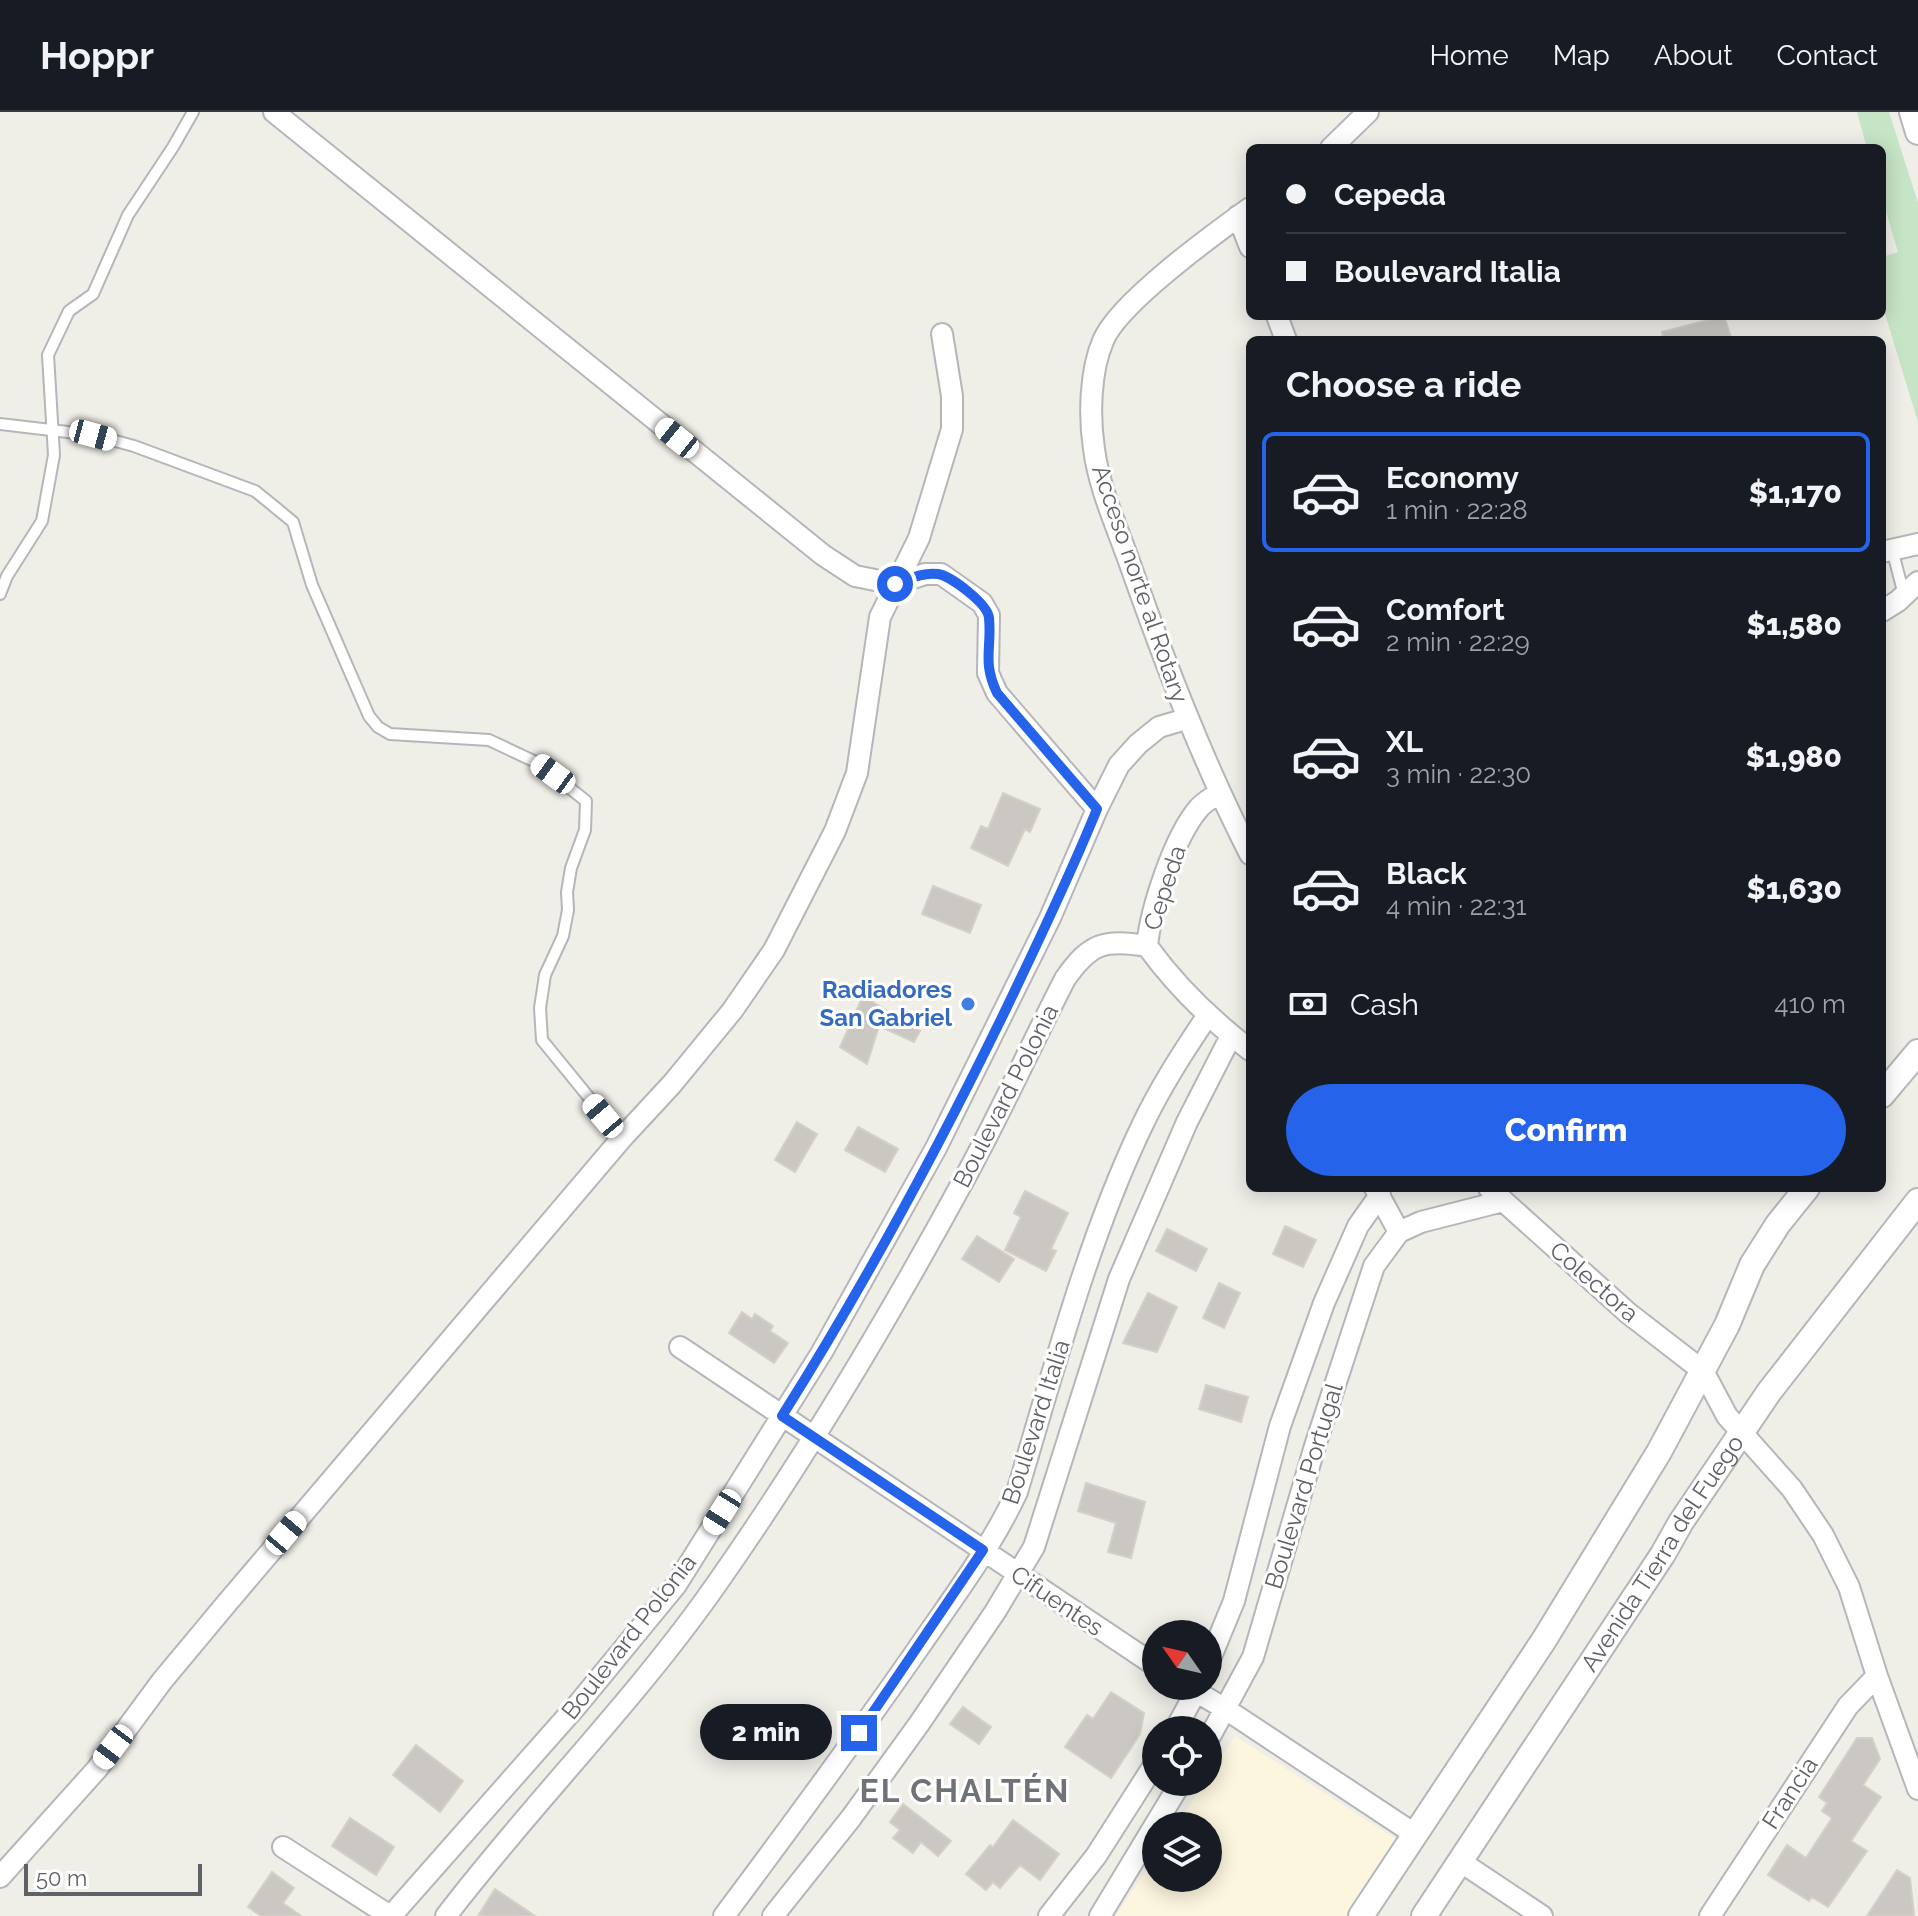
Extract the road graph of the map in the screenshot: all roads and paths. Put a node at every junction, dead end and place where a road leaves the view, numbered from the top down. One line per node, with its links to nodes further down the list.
1 (193, 112): 10 (lane)
2 (274, 112): 13 (street)
3 (1368, 112): 6 (street)
4 (1912, 112): 5 (street)
5 (1918, 132)
6 (1335, 144)
7 (1244, 212): 17 (street, Acceso norte al Rotary)
8 (942, 334): 13 (street)
9 (0, 424): 10 (lane)
10 (52, 430): 15 (lane); 27 (lane)
11 (1918, 544): 12 (street)
12 (1887, 551): 14 (lane)
13 (895, 584): 19 (street); 27 (street)
14 (1911, 588): 16 (street)
15 (0, 594)
16 (1886, 608)
17 (1186, 719): 18 (street, Acceso norte al Rotary); 19 (street, Boulevard Polonia)
18 (1219, 793): 20 (street, Acceso norte al Rotary); 21 (street, Cepeda)
19 (1097, 809): 36 (street, Boulevard Polonia)
20 (1246, 846)
21 (1147, 946): 22 (street, Cepeda); 38 (street, Boulevard Polonia)
22 (1208, 1015): 23 (street, Cepeda); 39 (street, Boulevard Italia)
23 (1231, 1036): 24 (street, Cepeda); 40 (street, Boulevard Italia)
24 (1246, 1047)
25 (1918, 1052): 26 (street)
26 (1886, 1090)
27 (622, 1138): 53 (street)
28 (1377, 1192): 41 (street, Boulevard Portugal)
29 (1379, 1192): 33 (street)
30 (1804, 1192): 35 (street)
31 (1496, 1194): 33 (street); 35 (street, Colectora)
32 (1918, 1201): 37 (street, Avenida Tierra del Fuego)
33 (1399, 1232): 45 (street, Boulevard Portugal)
34 (680, 1347): 36 (street, Cifuentes)
35 (1703, 1371): 37 (street); 50 (street)
36 (782, 1416): 38 (street, Cifuentes); 54 (street, Boulevard Polonia)
37 (1742, 1434): 43 (street); 52 (street, Avenida Tierra del Fuego)
38 (815, 1439): 39 (street, Cifuentes); 55 (street, Boulevard Polonia)
39 (983, 1550): 40 (street, Cifuentes); 56 (street, Boulevard Italia)
40 (1018, 1575): 42 (street, Cifuentes); 57 (street, Boulevard Italia)
41 (1222, 1630)
42 (1142, 1657)
43 (1877, 1676): 48 (street); 63 (street, Francia)
44 (1212, 1700): 45 (street)
45 (1227, 1710): 46 (street, Boulevard Portugal); 50 (street)
46 (1222, 1718)
47 (1142, 1784): 58 (street)
48 (1918, 1789)
49 (1173, 1796): 59 (street)
50 (1416, 1835): 60 (street)
51 (283, 1847): 54 (street)
52 (1461, 1862): 61 (street, Avenida Tierra del Fuego); 62 (street)
53 (0, 1877)
54 (390, 1916)
55 (446, 1916)
56 (724, 1916)
57 (773, 1916)
58 (1049, 1916)
59 (1100, 1916)
60 (1361, 1916)
61 (1424, 1916)
62 (1542, 1916)
63 (1710, 1916)

